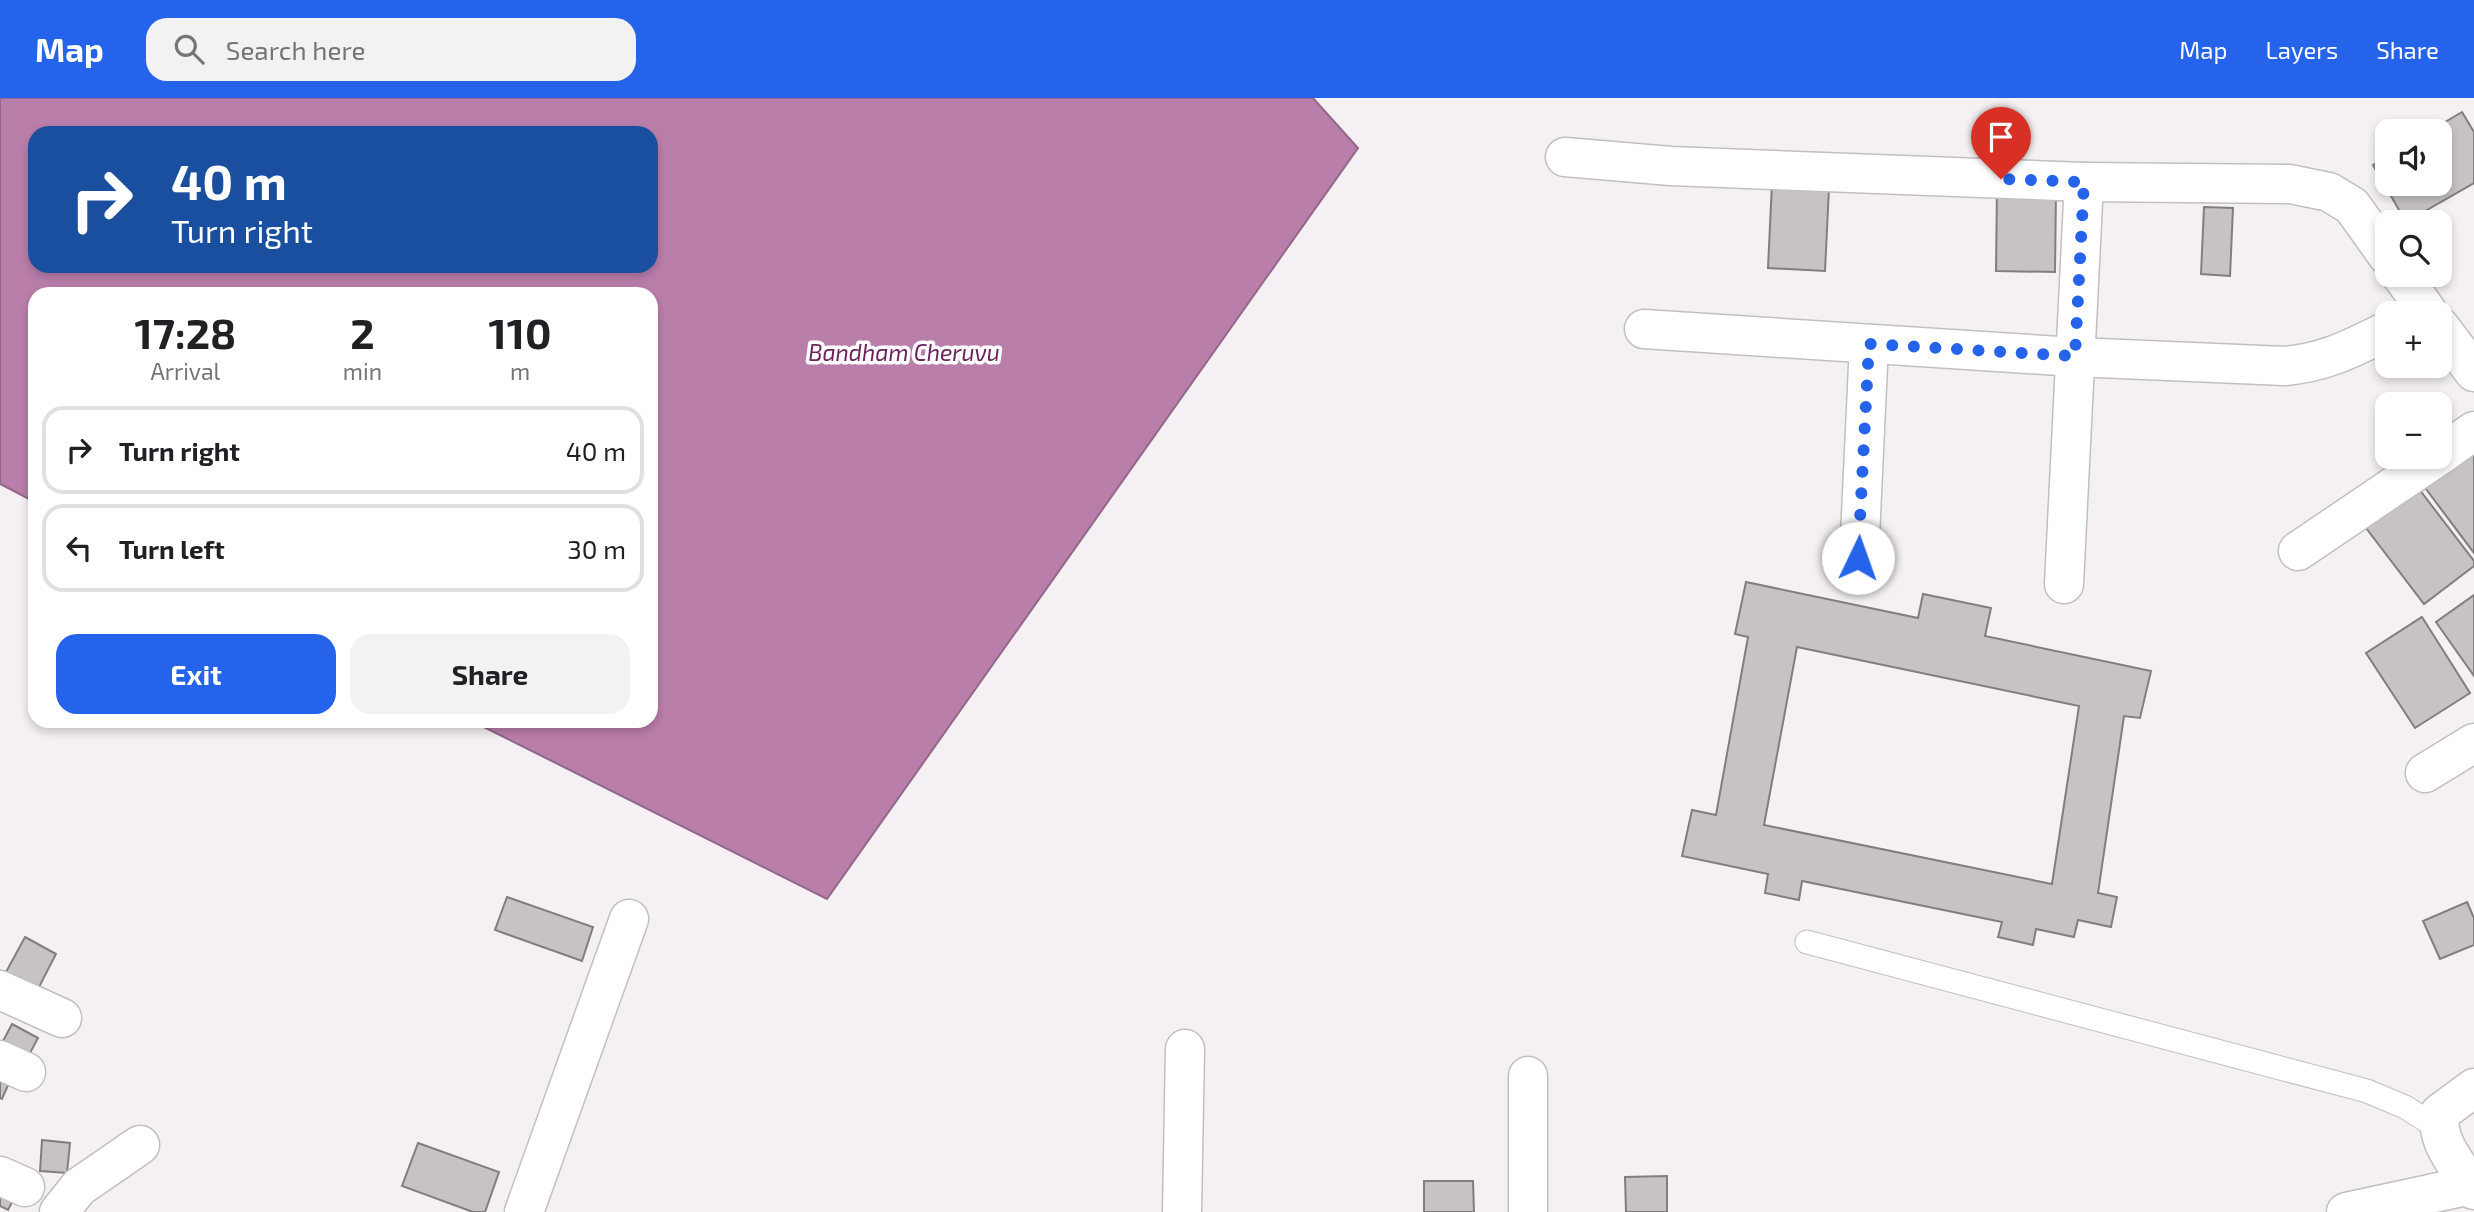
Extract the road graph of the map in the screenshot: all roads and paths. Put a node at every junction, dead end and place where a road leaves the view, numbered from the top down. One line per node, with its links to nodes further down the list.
1 (1565, 157): 2 (street)
2 (2084, 182): 3 (street); 8 (street)
3 (2375, 239)
4 (1644, 329): 6 (street)
5 (2375, 337): 8 (street)
6 (1869, 344): 8 (street); 14 (street)
7 (2452, 345): 9 (street)
8 (2075, 356): 15 (street)
9 (2474, 372)
10 (2474, 431): 11 (street)
11 (2452, 446)
12 (2419, 469): 13 (street)
13 (2298, 551)
14 (1858, 558)
15 (2064, 584)
16 (2474, 743): 17 (street)
17 (2426, 773)
18 (629, 919): 29 (street)
19 (1807, 942): 25 (lane)
20 (0, 990): 21 (street)
21 (62, 1018)
22 (1185, 1049): 30 (street)
23 (1528, 1076): 31 (street)
24 (2474, 1088): 25 (street)
25 (2437, 1127): 27 (street)
26 (140, 1145): 28 (street)
27 (2472, 1187): 32 (street)
28 (59, 1212)
29 (524, 1212)
30 (1182, 1212)
31 (1528, 1212)
32 (2346, 1212)

